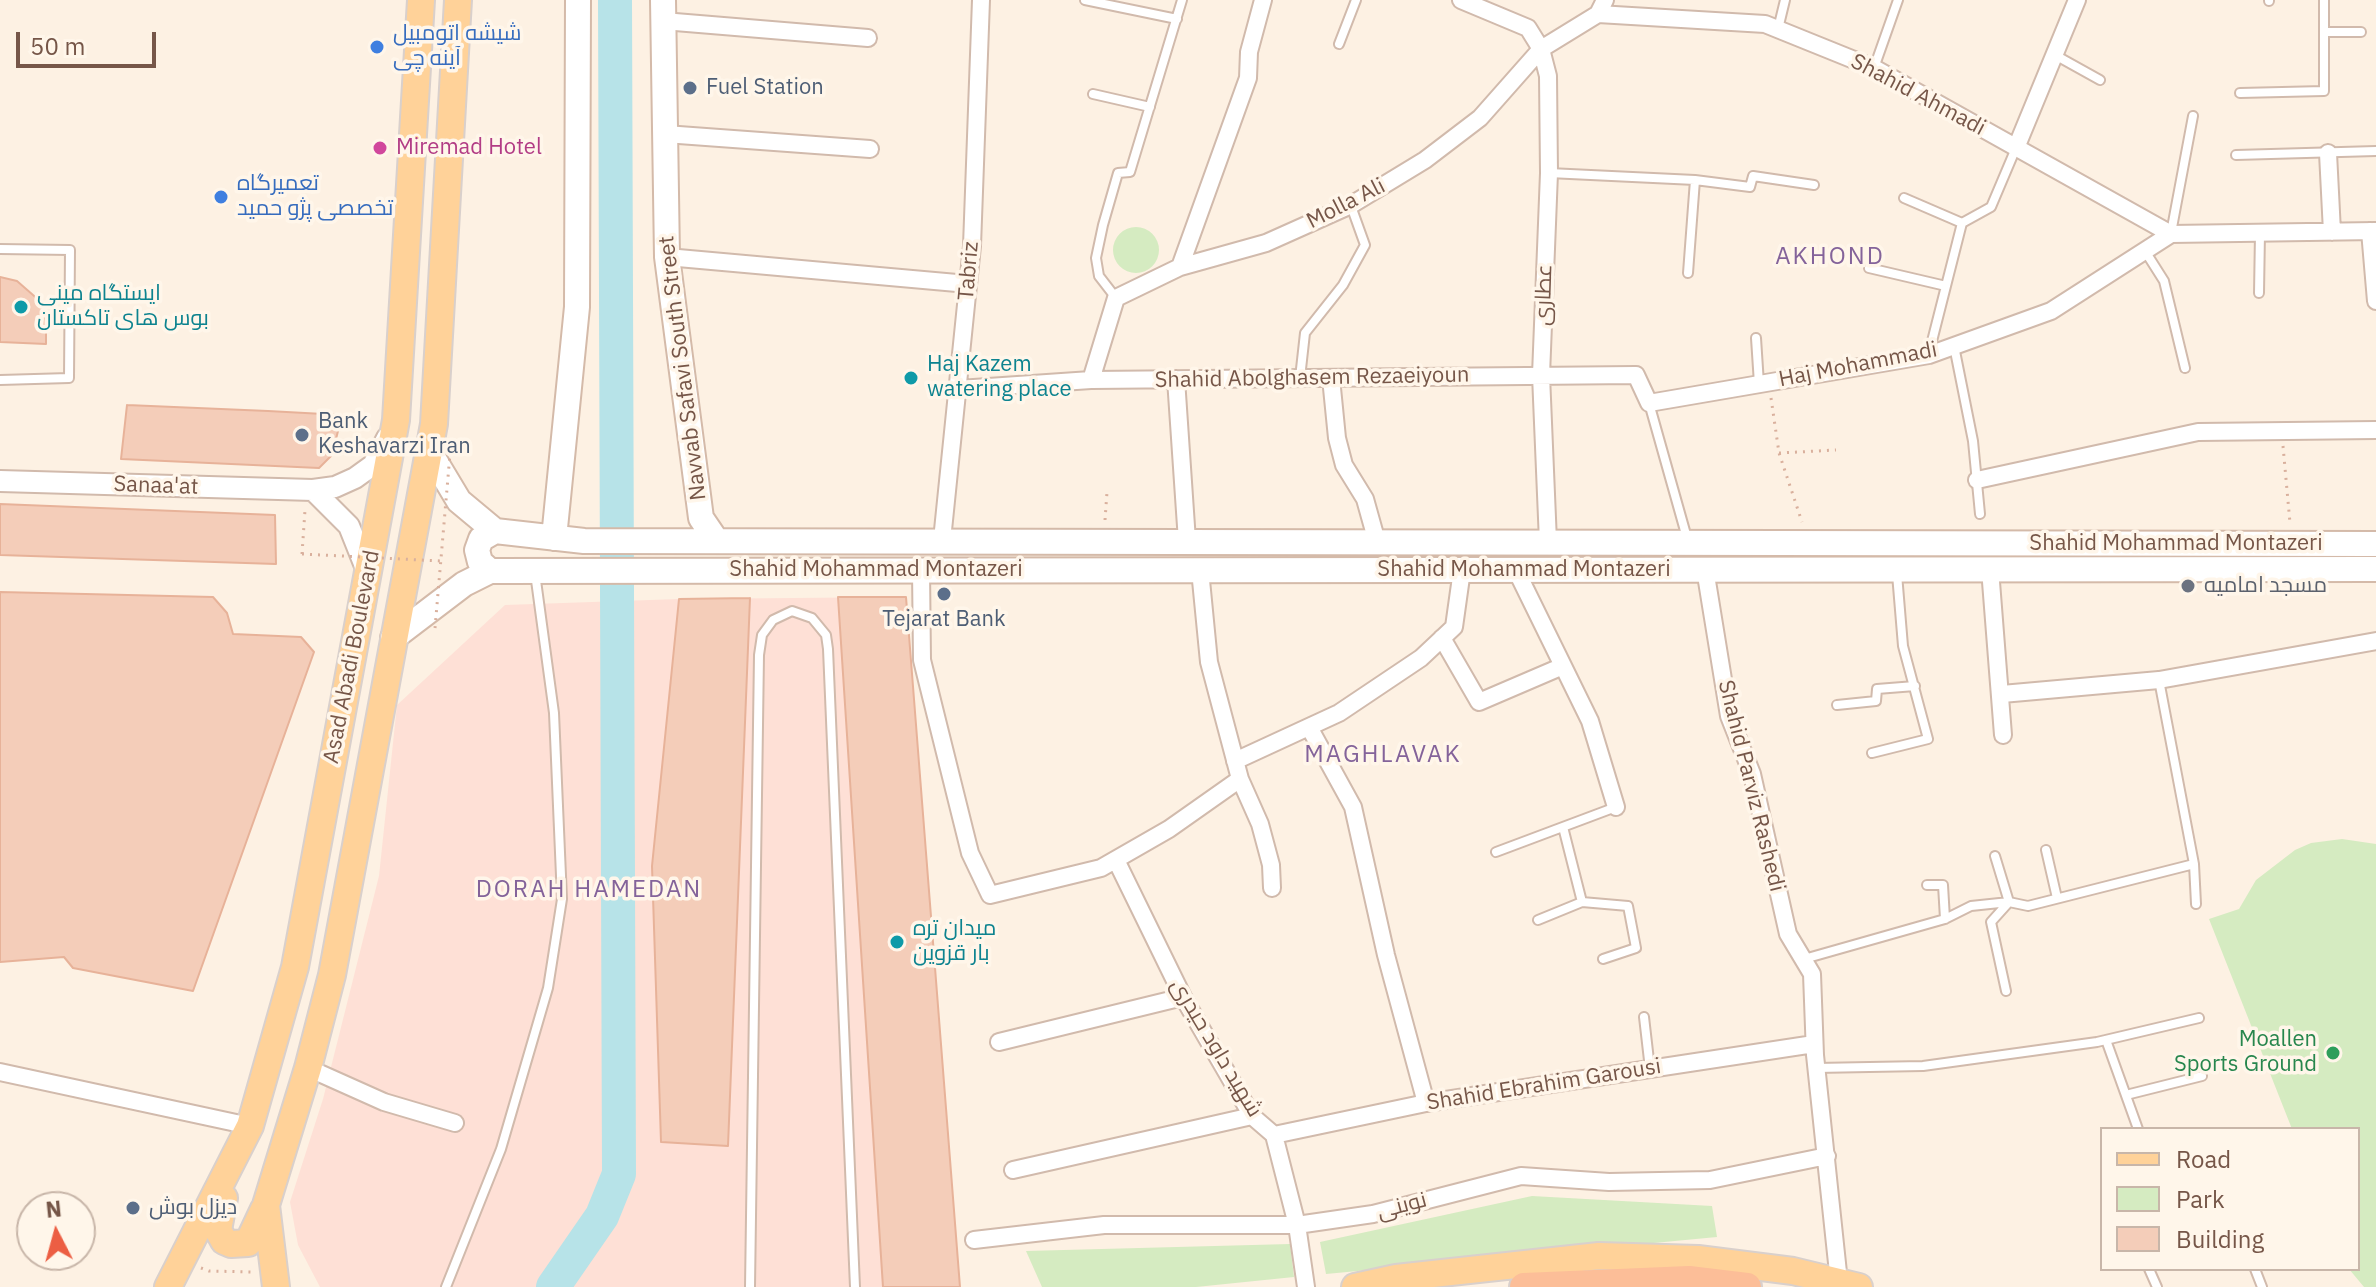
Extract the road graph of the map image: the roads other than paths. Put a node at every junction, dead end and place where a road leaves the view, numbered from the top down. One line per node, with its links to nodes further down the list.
1 (578, 0): 79 (main road)
2 (981, 0): 52 (street, Tabriz)
3 (1085, 0): 16 (lane)
4 (1182, 0): 16 (lane)
5 (1263, 0): 49 (street)
6 (1356, 0): 21 (lane)
7 (1461, 0): 22 (street)
8 (1785, 0): 17 (lane)
9 (1898, 0): 24 (lane)
10 (2077, 0): 23 (street)
11 (2324, 0): 18 (lane)
12 (1601, 7): 17 (street, Shahid Ahmadi); 22 (street, Molla Ali)
13 (663, 11): 20 (street); 30 (main road, Navvab Safavi South Street)
14 (420, 12): 15 (main road); 70 (main road, Asad Abadi Boulevard)
15 (458, 13): 72 (main road, Asad Abadi Boulevard)
16 (1177, 19): 28 (lane)
17 (1778, 29): 24 (street, Shahid Ahmadi)
18 (2324, 32): 19 (lane); 26 (lane)
19 (2361, 32)
20 (868, 38)
21 (1339, 44)
22 (1541, 49): 36 (street, عطاری); 40 (street, Molla Ali)
23 (2054, 55): 25 (lane); 31 (street)
24 (1874, 68): 31 (street, Shahid Ahmadi)
25 (2100, 80)
26 (2240, 93)
27 (1093, 94): 28 (lane)
28 (1150, 107): 55 (lane)
29 (2193, 116): 45 (lane)
30 (665, 134): 32 (street); 48 (main road, Navvab Safavi South Street)
31 (2016, 148): 41 (lane); 45 (street, Shahid Ahmadi)
32 (870, 149)
33 (2376, 151): 34 (lane)
34 (2328, 153): 35 (lane); 43 (street)
35 (2236, 155)
36 (1549, 173): 37 (lane); 61 (street, عطاری)
37 (1695, 180): 38 (lane); 51 (lane)
38 (1814, 185)
39 (1904, 198): 41 (lane)
40 (1351, 205): 49 (street, Molla Ali); 62 (lane)
41 (1962, 223): 53 (lane)
42 (2373, 231): 43 (street); 56 (street)
43 (2332, 232): 44 (street)
44 (2260, 233): 45 (street); 54 (lane)
45 (2171, 234): 47 (street, Haj Mohammadi)
46 (0, 249): 65 (lane)
47 (2145, 251): 58 (street, Haj Mohammadi); 60 (lane)
48 (667, 257): 52 (street); 77 (main road, Navvab Safavi South Street)
49 (1180, 267): 55 (street, Molla Ali)
50 (1869, 268): 53 (lane)
51 (1688, 273)
52 (968, 284): 68 (street, Tabriz)
53 (1946, 286): 59 (lane)
54 (2259, 293)
55 (1116, 298): 66 (street)
56 (2376, 301)
57 (1756, 338): 67 (lane)
58 (1954, 346): 59 (street, Haj Mohammadi); 73 (lane)
59 (1929, 355): 67 (street, Haj Mohammadi)
60 (2185, 368)
61 (1541, 375): 63 (street, Shahid Abolghasem Rezaeiyoun); 69 (street, Shahid Abolghasem Rezaeiyoun); 83 (street, عطاری)
62 (1300, 378): 63 (street, Shahid Abolghasem Rezaeiyoun); 64 (street, Shahid Abolghasem Rezaeiyoun)
63 (1331, 378): 82 (street)
64 (1176, 379): 66 (street, Shahid Abolghasem Rezaeiyoun); 81 (street)
65 (0, 380)
66 (1091, 380): 68 (street, Shahid Abolghasem Rezaeiyoun)
67 (1764, 383): 69 (street, Haj Mohammadi)
68 (959, 389): 80 (street, Tabriz)
69 (1649, 403): 84 (lane)
70 (396, 420): 75 (street, Sanaa'at); 96 (main road, Asad Abadi Boulevard)
71 (2376, 430): 73 (street)
72 (439, 453): 78 (main road); 97 (main road, Asad Abadi Boulevard)
73 (1977, 480): 76 (lane)
74 (0, 481): 75 (street, Sanaa'at)
75 (313, 490): 96 (street)
76 (1980, 514)
77 (687, 529): 79 (main road, Shahid Mohammad Montazeri); 80 (main road, Shahid Mohammad Montazeri)
78 (495, 531): 79 (main road, Shahid Mohammad Montazeri); 94 (main road)
79 (555, 531)
80 (942, 540): 81 (main road, Shahid Mohammad Montazeri)
81 (1187, 541): 82 (main road, Shahid Mohammad Montazeri)
82 (1377, 542): 83 (main road, Shahid Mohammad Montazeri)
83 (1548, 542): 84 (main road, Shahid Mohammad Montazeri)
84 (1688, 543): 85 (main road, Shahid Mohammad Montazeri)
85 (2376, 544)
86 (1705, 569): 87 (main road, Shahid Mohammad Montazeri); 93 (main road, Shahid Mohammad Montazeri); 126 (street, Shahid Parviz Rashedi)
87 (1896, 569): 88 (main road, Shahid Mohammad Montazeri); 102 (lane)
88 (1990, 569): 89 (main road, Shahid Mohammad Montazeri); 103 (street)
89 (2376, 569)
90 (921, 570): 91 (main road, Shahid Mohammad Montazeri); 95 (main road, Shahid Mohammad Montazeri); 115 (street)
91 (1200, 570): 92 (main road, Shahid Mohammad Montazeri); 108 (street)
92 (1462, 570): 93 (main road, Shahid Mohammad Montazeri); 98 (street)
93 (1516, 570): 100 (street)
94 (490, 571): 95 (main road, Shahid Mohammad Montazeri); 97 (main road)
95 (535, 572): 155 (lane)
96 (367, 573): 143 (main road, Asad Abadi Boulevard)
97 (393, 638): 134 (main road, Asad Abadi Boulevard)
98 (1442, 638): 100 (street); 105 (street)
99 (2376, 641): 101 (street)
100 (1563, 666): 110 (street)
101 (2159, 680): 103 (street); 116 (lane)
102 (1915, 686): 104 (lane); 107 (lane)
103 (2002, 694): 106 (street)
104 (1837, 705)
105 (1309, 727): 108 (street); 140 (street)
106 (2003, 735)
107 (1872, 753)
108 (1235, 761): 109 (street)
109 (1240, 779): 115 (street); 118 (street)
110 (1616, 807): 111 (lane)
111 (1563, 827): 113 (lane); 120 (lane)
112 (2046, 850): 119 (lane)
113 (1496, 852)
114 (1995, 856): 121 (lane)
115 (1116, 860): 128 (street, شهید داود حیدری)
116 (2194, 864): 119 (lane); 122 (lane)
117 (1927, 885): 123 (lane)
118 (1272, 888)
119 (2057, 898): 121 (lane)
120 (1582, 902): 124 (lane); 125 (lane)
121 (2009, 902): 123 (lane); 127 (lane)
122 (2196, 904)
123 (1945, 919): 126 (lane)
124 (1538, 920)
125 (1603, 959)
126 (1803, 959): 133 (street, Shahid Parviz Rashedi)
127 (2006, 991)
128 (1183, 997): 132 (street); 141 (street, شهید داود حیدری)
129 (1644, 1017): 136 (lane)
130 (2199, 1018): 131 (lane)
131 (2106, 1040): 135 (lane); 139 (lane)
132 (999, 1042)
133 (1814, 1044): 135 (street, Shahid Parviz Rashedi); 136 (street, Shahid Ebrahim Garousi)
134 (308, 1068): 142 (street); 149 (main road, Asad Abadi Boulevard)
135 (1816, 1068): 146 (street, Shahid Parviz Rashedi)
136 (1650, 1069): 140 (street, Shahid Ebrahim Garousi)
137 (0, 1072): 143 (street)
138 (2202, 1076): 139 (lane)
139 (2126, 1095): 144 (lane)
140 (1426, 1103): 145 (street, Shahid Ebrahim Garousi)
141 (1252, 1116): 145 (street, شهید داود حیدری); 148 (street)
142 (455, 1123)
143 (250, 1126): 147 (main road, Asad Abadi Boulevard)
144 (2137, 1127)
145 (1274, 1135): 150 (street, شهید داود حیدری)
146 (1827, 1156): 150 (street, نوینی); 153 (street, Shahid Parviz Rashedi)
147 (231, 1168): 149 (main road); 154 (main road, Asad Abadi Boulevard)
148 (1013, 1170)
149 (266, 1205): 152 (main road, Asad Abadi Boulevard)
150 (1297, 1225): 151 (street, نوینی); 158 (street, شهید داود حیدری)
151 (974, 1240)
152 (275, 1277)
153 (1849, 1284): 159 (main road)
154 (168, 1287)
155 (446, 1287)
156 (750, 1287): 157 (lane)
157 (855, 1287)
158 (1306, 1287)
159 (1355, 1287)
160 (1524, 1287): 161 (highway)
161 (1747, 1287)

